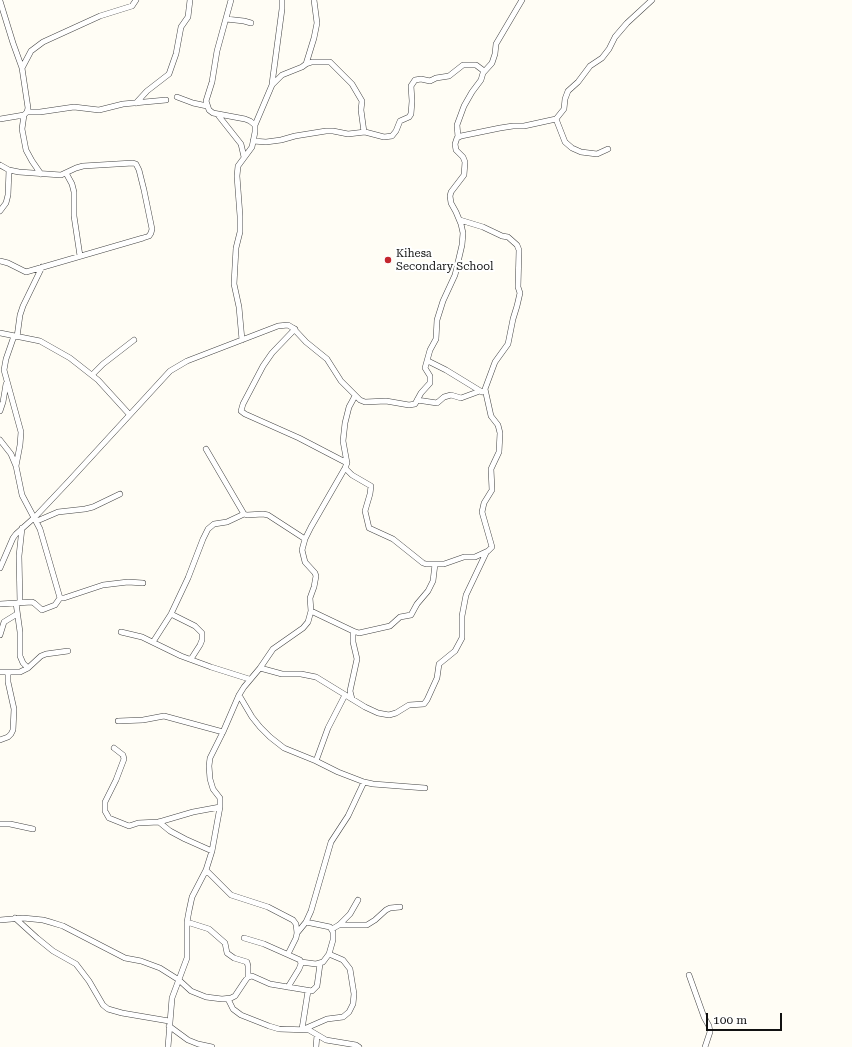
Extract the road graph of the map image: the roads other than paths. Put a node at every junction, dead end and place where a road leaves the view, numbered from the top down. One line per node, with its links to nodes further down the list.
1 (136, 0): 12 (street)
2 (190, 0): 17 (street)
3 (231, 0): 9 (street)
4 (282, 0): 14 (street)
5 (314, 0): 11 (street)
6 (522, 0): 13 (street)
7 (652, 0): 22 (street)
8 (0, 1): 12 (street)
9 (226, 19): 10 (street); 18 (street)
10 (251, 23)
11 (306, 64): 14 (street); 24 (street)
12 (22, 68): 19 (street)
13 (484, 71): 24 (street); 25 (street)
14 (272, 85): 23 (street)
15 (177, 97): 18 (street)
16 (166, 100): 17 (street)
17 (136, 102): 19 (street)
18 (207, 106): 20 (street)
19 (25, 113): 21 (street); 32 (street)
20 (218, 115): 23 (street); 28 (street)
21 (0, 119)
22 (556, 119): 25 (street); 27 (street)
23 (255, 125): 26 (street)
24 (364, 132): 26 (street)
25 (458, 138): 34 (street)
26 (253, 141): 28 (street)
27 (608, 149)
28 (244, 157): 42 (street)
29 (0, 165): 30 (street)
30 (9, 170): 32 (street); 33 (street)
31 (66, 173): 32 (street); 35 (street); 35 (street)
32 (41, 174)
33 (0, 211)
34 (460, 220): 43 (street); 46 (street)
35 (80, 256): 37 (street)
36 (0, 261): 37 (street)
37 (42, 267): 40 (street)
38 (294, 329): 42 (street); 47 (street); 54 (street)
39 (0, 333): 40 (street)
40 (15, 336): 44 (street); 45 (street)
41 (134, 340): 44 (street)
42 (242, 340): 50 (street)
43 (428, 361): 46 (street); 48 (street)
44 (92, 375): 50 (street)
45 (6, 382): 49 (street); 53 (street)
46 (483, 392): 48 (street); 60 (street)
47 (355, 396): 48 (street); 54 (street)
48 (417, 400)
49 (0, 410)
50 (129, 414): 57 (street)
51 (0, 440): 53 (street)
52 (206, 449): 56 (street)
53 (16, 466): 57 (street)
54 (346, 466): 59 (street); 61 (street)
55 (120, 494): 57 (street)
56 (244, 514): 59 (street); 69 (street)
57 (36, 519): 58 (street); 64 (street)
58 (22, 528): 62 (street); 65 (street)
59 (305, 539): 67 (street)
60 (486, 552): 61 (street); 83 (street)
61 (435, 564): 70 (street)
62 (0, 568)
63 (143, 583): 64 (street)
64 (60, 598): 65 (street)
65 (18, 603): 66 (street); 68 (street)
66 (0, 604)
67 (311, 611): 70 (street); 77 (street)
68 (17, 614): 72 (street); 76 (street)
69 (171, 614): 73 (street); 75 (street)
70 (353, 631): 83 (street)
71 (121, 632): 73 (street)
72 (0, 635)
73 (153, 642): 75 (street)
74 (68, 651): 76 (street)
75 (191, 659): 80 (street)
76 (28, 668): 79 (street)
77 (260, 668): 80 (street); 82 (street)
78 (0, 672): 79 (street)
79 (8, 673): 86 (street)
80 (249, 679): 81 (street)
81 (239, 695): 85 (street); 88 (street)
82 (346, 695): 83 (street); 88 (street)
83 (352, 699)
84 (118, 721): 85 (street)
85 (223, 732): 91 (street)
86 (0, 740)
87 (114, 748): 92 (street)
88 (316, 761): 89 (street)
89 (364, 782): 90 (street); 102 (street)
90 (425, 788)
91 (220, 807): 92 (street); 95 (street)
92 (159, 822): 95 (street)
93 (0, 824): 94 (street)
94 (33, 829)
95 (212, 851): 96 (street)
96 (206, 870): 101 (street); 105 (street)
97 (358, 900): 103 (street)
98 (400, 907): 103 (street)
99 (15, 918): 100 (street); 113 (street); 117 (street)
100 (0, 920)
101 (187, 922): 112 (street); 113 (street)
102 (306, 922): 104 (street); 105 (street)
103 (339, 925): 104 (street)
104 (332, 929): 108 (street)
105 (298, 933): 107 (street)
106 (244, 938): 107 (street)
107 (288, 954): 109 (street)
108 (329, 954): 110 (street); 118 (street)
109 (301, 962): 110 (street); 114 (street)
110 (320, 964): 115 (street)
111 (689, 975): 124 (street)
112 (248, 977): 114 (street); 116 (street)
113 (179, 980): 116 (street); 117 (street)
114 (288, 987): 115 (street)
115 (308, 991): 118 (street)
116 (228, 999): 118 (street)
117 (169, 1024): 120 (street); 121 (street)
118 (303, 1029): 119 (street)
119 (317, 1034): 122 (street); 123 (street)
120 (168, 1047)
121 (212, 1047)
122 (316, 1047)
123 (359, 1047)
124 (705, 1047)

